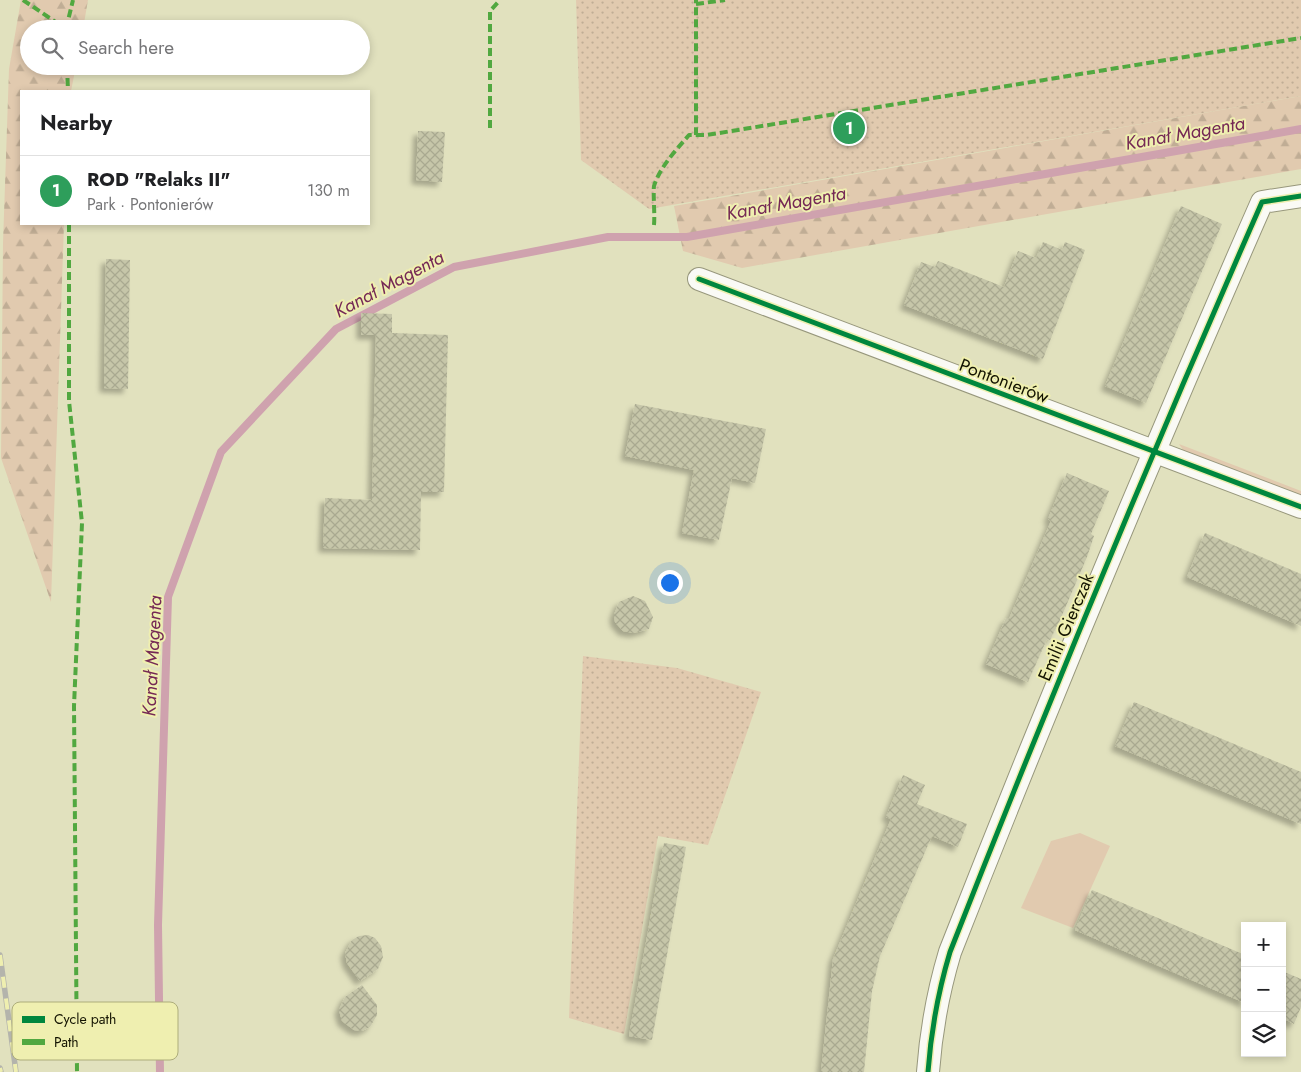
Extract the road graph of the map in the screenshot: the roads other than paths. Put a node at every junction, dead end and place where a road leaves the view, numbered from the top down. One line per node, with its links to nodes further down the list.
1 (1301, 196): 3 (street, Emilii Gierczak)
2 (699, 279): 3 (street, Pontonierów)
3 (1154, 453): 4 (street, Pontonierów); 5 (street, Emilii Gierczak)
4 (1301, 507)
5 (928, 1072)

